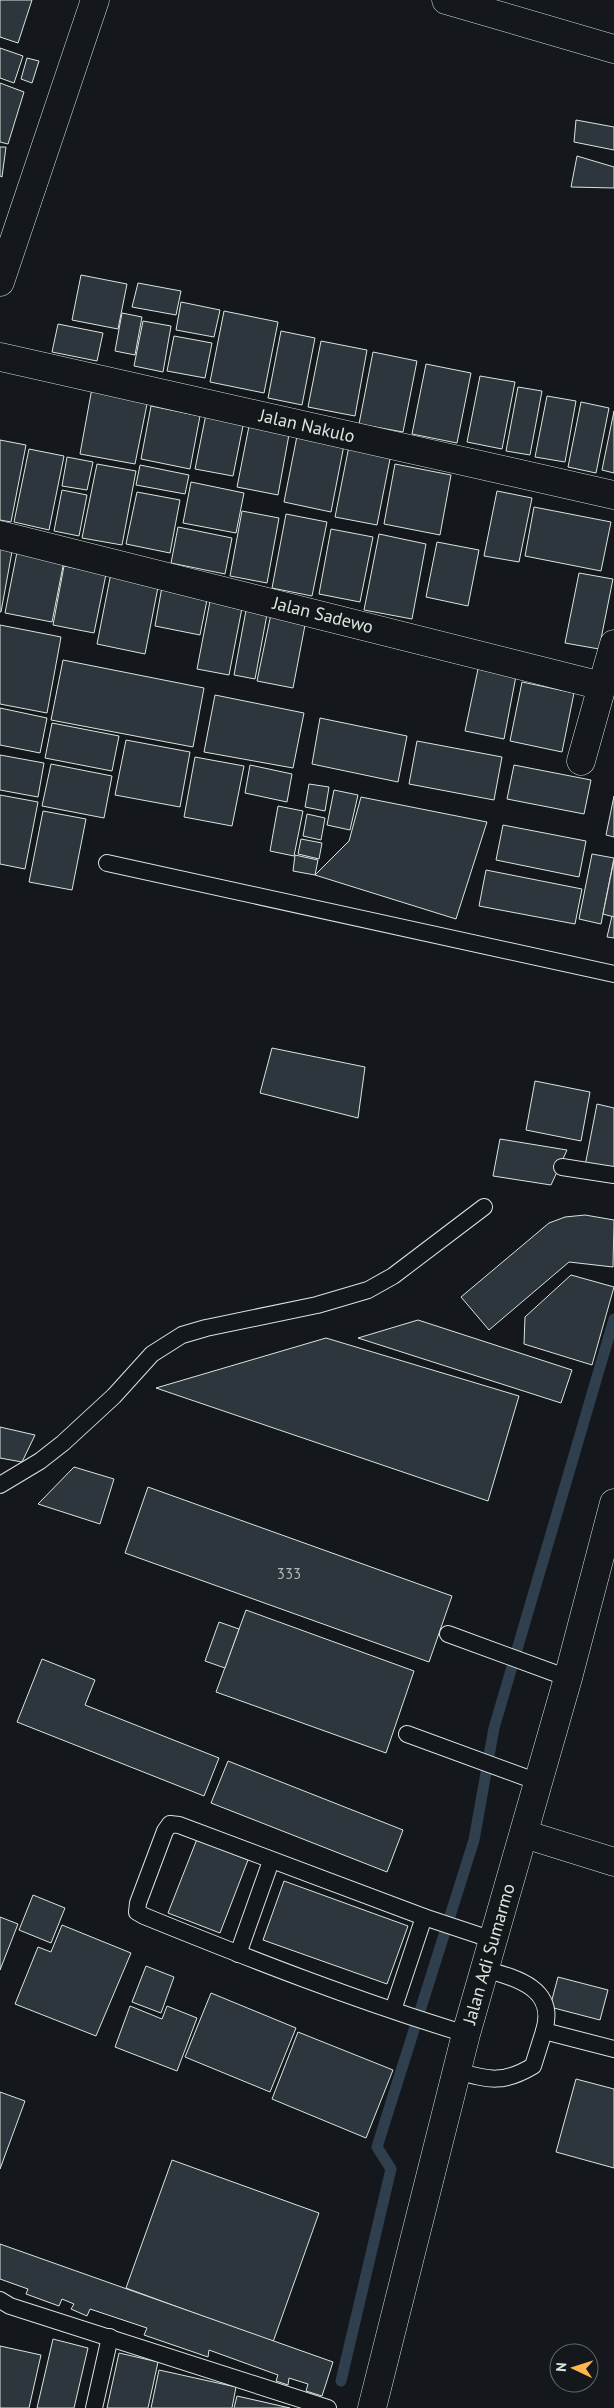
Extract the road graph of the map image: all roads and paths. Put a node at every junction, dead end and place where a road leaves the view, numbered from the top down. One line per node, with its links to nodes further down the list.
1 (95, 0): 4 (street)
2 (446, 0): 3 (street)
3 (614, 49)
4 (6, 249): 5 (street)
5 (0, 282)
6 (0, 357): 7 (street, Jalan Nakulo)
7 (614, 495)
8 (0, 535): 10 (street, Jalan Sadewo)
9 (614, 644): 10 (street)
10 (602, 686): 11 (street)
11 (582, 761)
12 (107, 863): 13 (lane)
13 (614, 974)
14 (562, 1167): 15 (lane)
15 (614, 1175)
16 (484, 1207): 17 (lane)
17 (0, 1485)
18 (614, 1503): 20 (street, Jalan Adi Sumarmo)
19 (448, 1634): 20 (lane)
20 (568, 1678): 22 (street, Jalan Adi Sumarmo)
21 (407, 1734): 22 (lane)
22 (538, 1782): 23 (street, Jalan Adi Sumarmo)
23 (524, 1834): 25 (street); 27 (street, Jalan Adi Sumarmo)
24 (271, 1860): 26 (lane); 28 (lane); 28 (lane)
25 (614, 1862)
26 (431, 1919): 27 (lane); 30 (lane)
27 (493, 1940): 29 (street, Jalan Adi Sumarmo)
28 (238, 1954): 30 (lane)
29 (484, 1969): 31 (lane); 32 (street, Jalan Adi Sumarmo)
30 (400, 2012): 32 (lane)
31 (544, 2031): 33 (lane); 34 (lane)
32 (466, 2034): 34 (street, Jalan Adi Sumarmo)
33 (614, 2049)
34 (457, 2071): 39 (street, Jalan Adi Sumarmo)
35 (0, 2300): 36 (lane)
36 (110, 2337): 37 (lane); 38 (lane)
37 (94, 2408)
38 (328, 2408)
39 (372, 2408)

